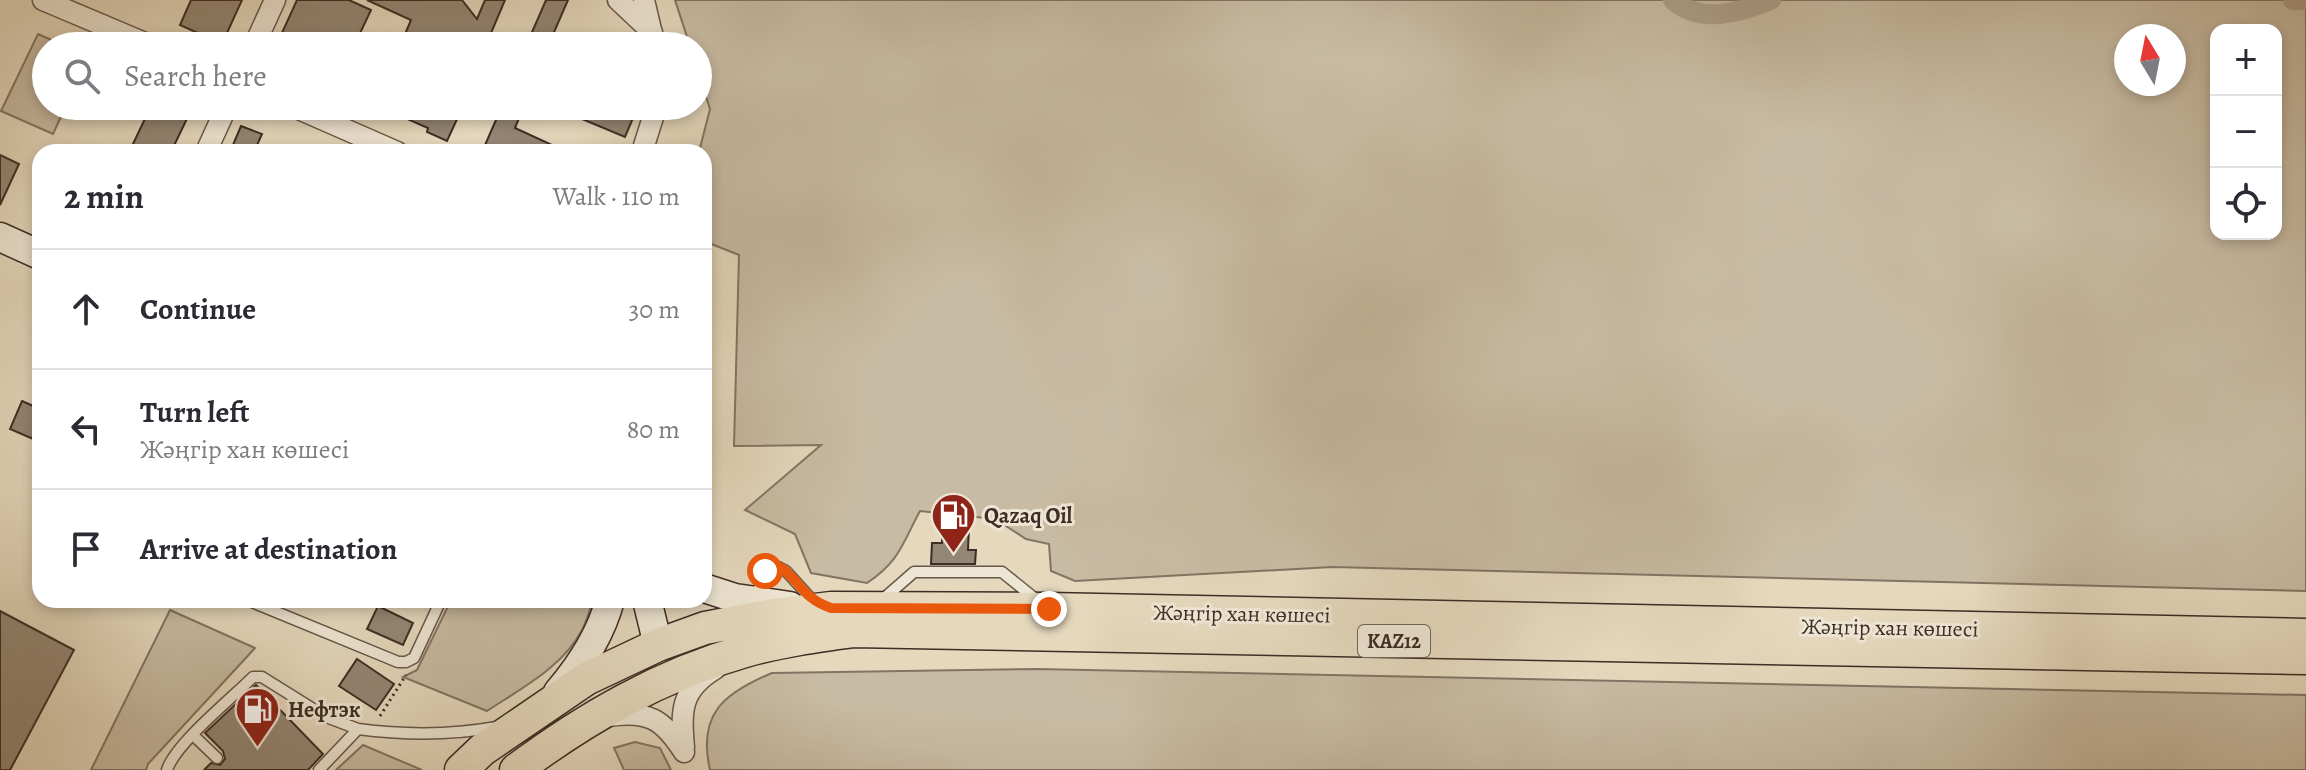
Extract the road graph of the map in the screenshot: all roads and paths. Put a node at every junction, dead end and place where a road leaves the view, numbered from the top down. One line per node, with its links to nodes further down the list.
1 (43, 0): 5 (street)
2 (275, 0): 6 (street)
3 (618, 0): 7 (street)
4 (644, 0): 8 (street)
5 (119, 32)
6 (260, 32)
7 (646, 32)
8 (651, 32)
9 (221, 120): 12 (street)
10 (324, 120): 13 (street)
11 (652, 120): 14 (street)
12 (210, 144)
13 (379, 144)
14 (645, 144)
15 (0, 237): 16 (main road)
16 (32, 251)
17 (712, 591): 22 (main road)
18 (266, 608): 26 (lane)
19 (437, 608): 26 (lane)
20 (608, 608): 29 (main road)
21 (649, 608): 24 (main road)
22 (831, 608): 23 (main road, Жәңгір хан көшесі / KAZ12); 24 (main road, Жәңгір хан көшесі / KAZ12)
23 (2306, 635)
24 (658, 645): 28 (main road); 29 (main road, Жәңгір хан көшесі / KAZ12)
25 (747, 650): 27 (main road, Жәңгір хан көшесі / KAZ12); 28 (main road, Жәңгір хан көшесі / KAZ12); 34 (street)
26 (414, 658): 30 (path)
27 (2306, 658)
28 (667, 679): 31 (main road, Жәңгір хан көшесі / KAZ12); 34 (street)
29 (539, 711): 30 (lane); 37 (main road, Жәңгір хан көшесі / KAZ12)
30 (362, 730): 32 (lane); 36 (lane)
31 (568, 732): 34 (street); 38 (main road, Жәңгір хан көшесі / KAZ12)
32 (193, 735): 33 (lane); 35 (lane)
33 (217, 758)
34 (687, 761)
35 (167, 770)
36 (319, 770)
37 (461, 770)
38 (516, 770)

